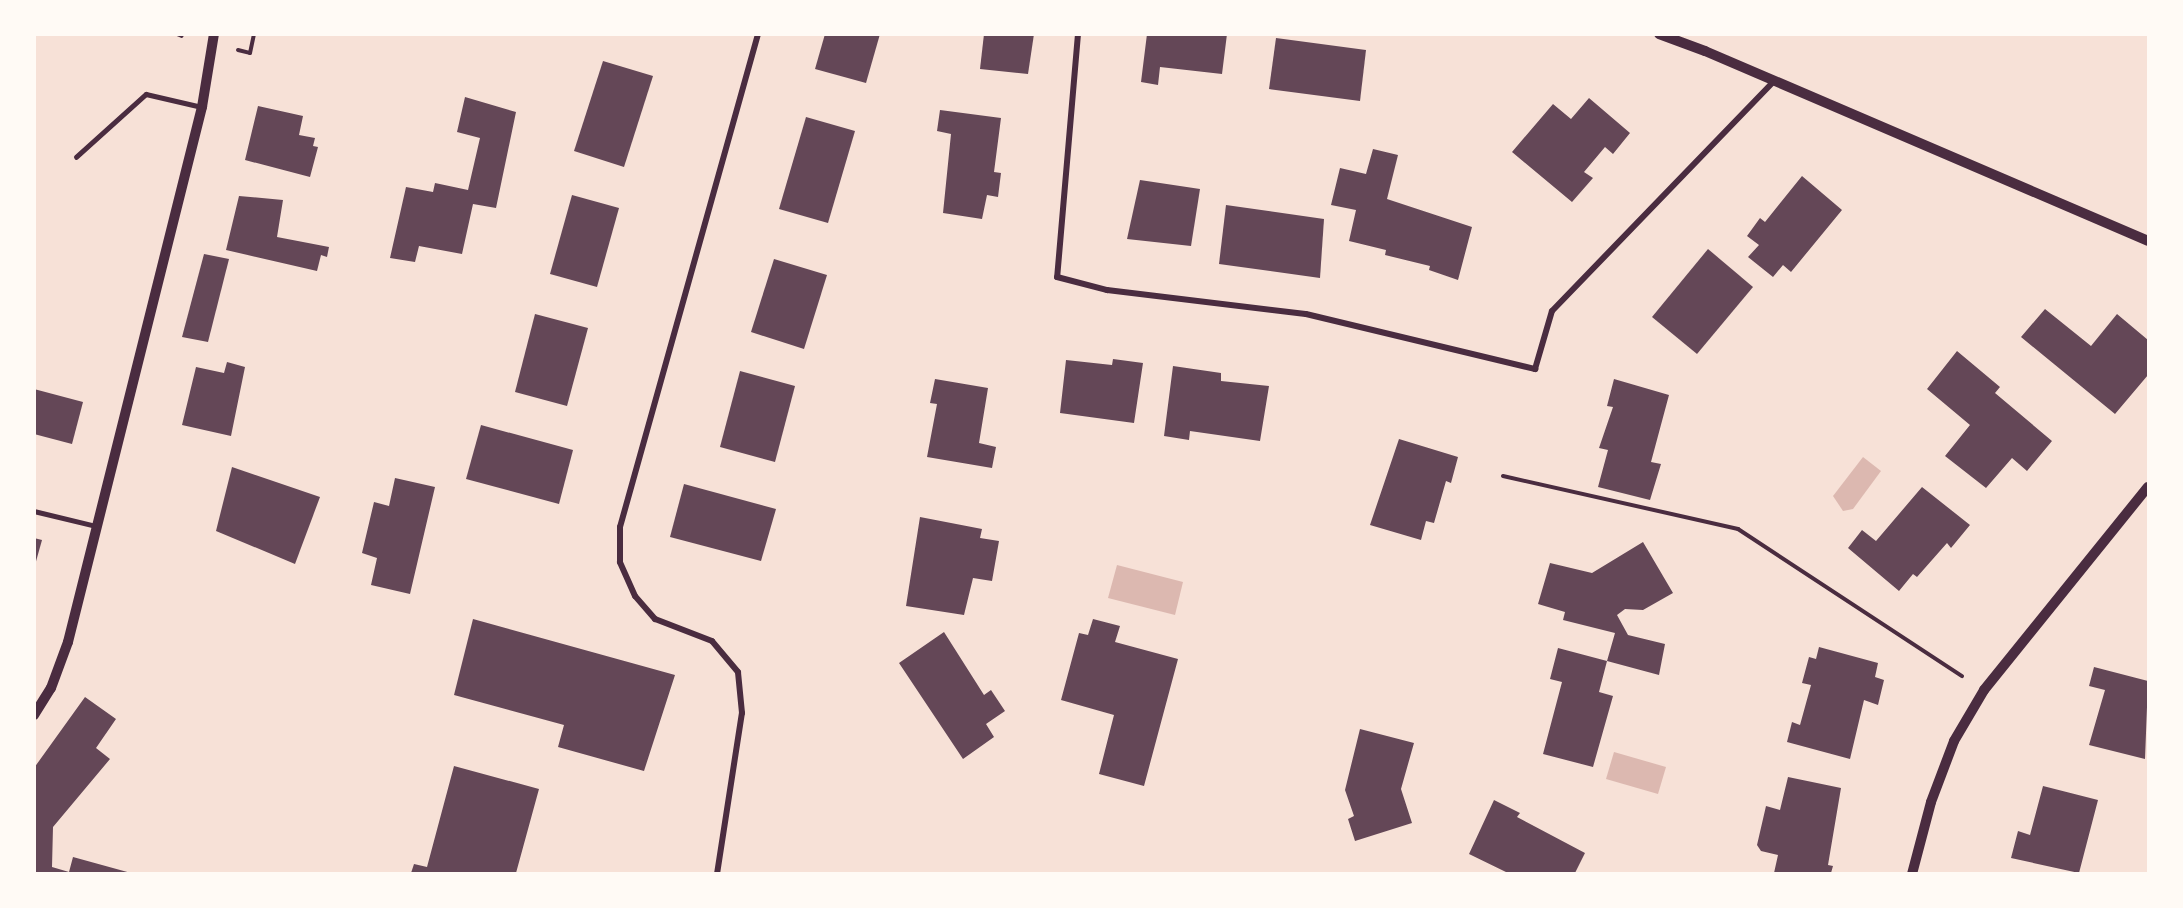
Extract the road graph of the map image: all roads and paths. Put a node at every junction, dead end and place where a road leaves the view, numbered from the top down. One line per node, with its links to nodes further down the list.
1 (214, 34): 8 (street)
2 (254, 34): 6 (path)
3 (758, 34): 17 (street)
4 (1078, 34): 7 (street)
5 (1659, 34): 7 (street)
6 (235, 49)
7 (1773, 82): 10 (street)
8 (202, 107): 9 (lane); 14 (street)
9 (75, 157)
10 (2148, 241)
11 (1503, 476): 15 (path)
12 (2148, 487): 15 (street)
13 (34, 511): 14 (lane)
14 (99, 526): 16 (street)
15 (1984, 690): 18 (street)
16 (34, 715)
17 (717, 873)
18 (1912, 873)

